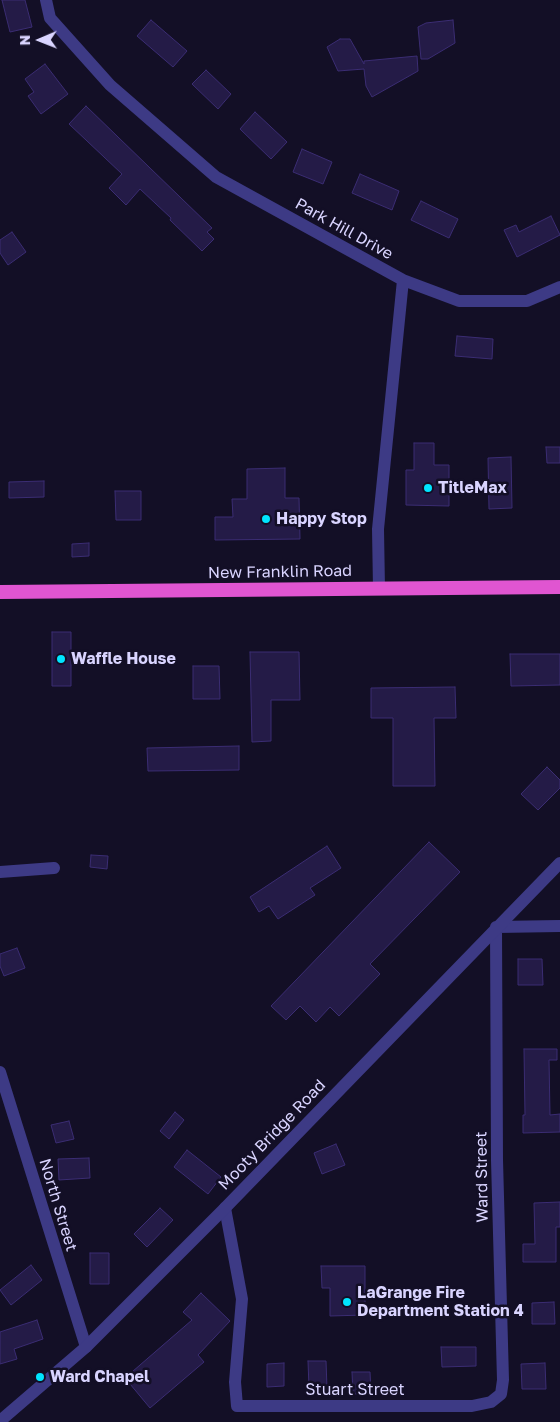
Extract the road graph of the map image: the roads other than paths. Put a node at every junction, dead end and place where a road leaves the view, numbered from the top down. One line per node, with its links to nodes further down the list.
1 (46, 0): 2 (street, Park Hill Drive)
2 (402, 280): 3 (street); 5 (street, Park Hill Drive)
3 (560, 287)
4 (560, 587): 5 (highway, New Franklin Road)
5 (379, 589): 6 (highway, New Franklin Road)
6 (0, 592)
7 (560, 863): 11 (street, Mooty Bridge Road)
8 (54, 868): 9 (street)
9 (0, 872)
10 (560, 926): 11 (street)
11 (496, 927): 13 (street, Mooty Bridge Road); 15 (street, Ward Street)
12 (0, 1072): 14 (street, North Street)
13 (225, 1208): 14 (street, Mooty Bridge Road); 15 (street, Stuart Street)
14 (86, 1347): 16 (street, Mooty Bridge Road)
15 (472, 1406)
16 (0, 1420)

